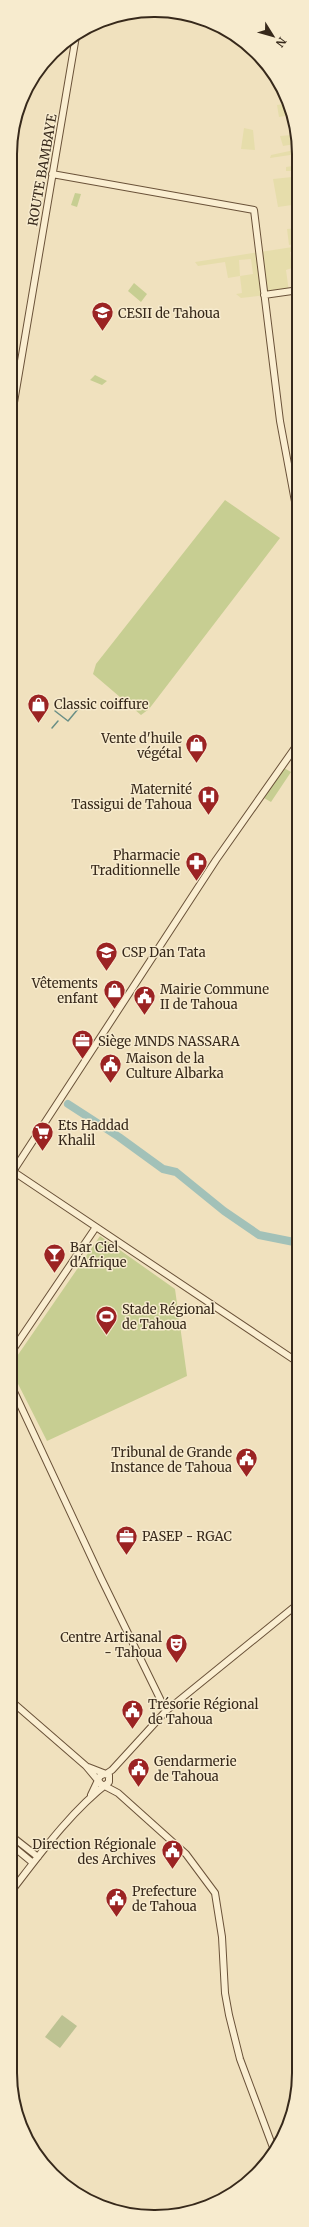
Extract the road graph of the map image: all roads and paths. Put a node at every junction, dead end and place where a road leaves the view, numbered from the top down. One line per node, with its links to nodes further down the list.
1 (75, 42): 2 (street, ROUTE BAMBAYE)
2 (52, 174): 4 (street); 5 (street, ROUTE BAMBAYE)
3 (292, 291): 4 (street)
4 (264, 295): 6 (street)
5 (17, 384)
6 (292, 485)
7 (292, 752): 8 (street)
8 (17, 1166)
9 (17, 1177): 10 (street)
10 (96, 1226): 11 (street); 12 (street)
11 (17, 1344)
12 (292, 1358)
13 (17, 1399): 16 (street)
14 (292, 1610): 16 (street)
15 (17, 1706): 17 (street)
16 (166, 1711): 18 (street)
17 (86, 1766): 18 (street); 19 (street)
18 (108, 1776): 19 (street); 19 (street); 20 (street)
19 (102, 1783): 20 (street); 23 (street)
20 (118, 1793): 26 (street)
21 (17, 1840): 23 (street)
22 (17, 1850): 24 (street)
23 (38, 1857): 24 (street)
24 (33, 1863): 25 (street)
25 (17, 1884)
26 (272, 2144)

